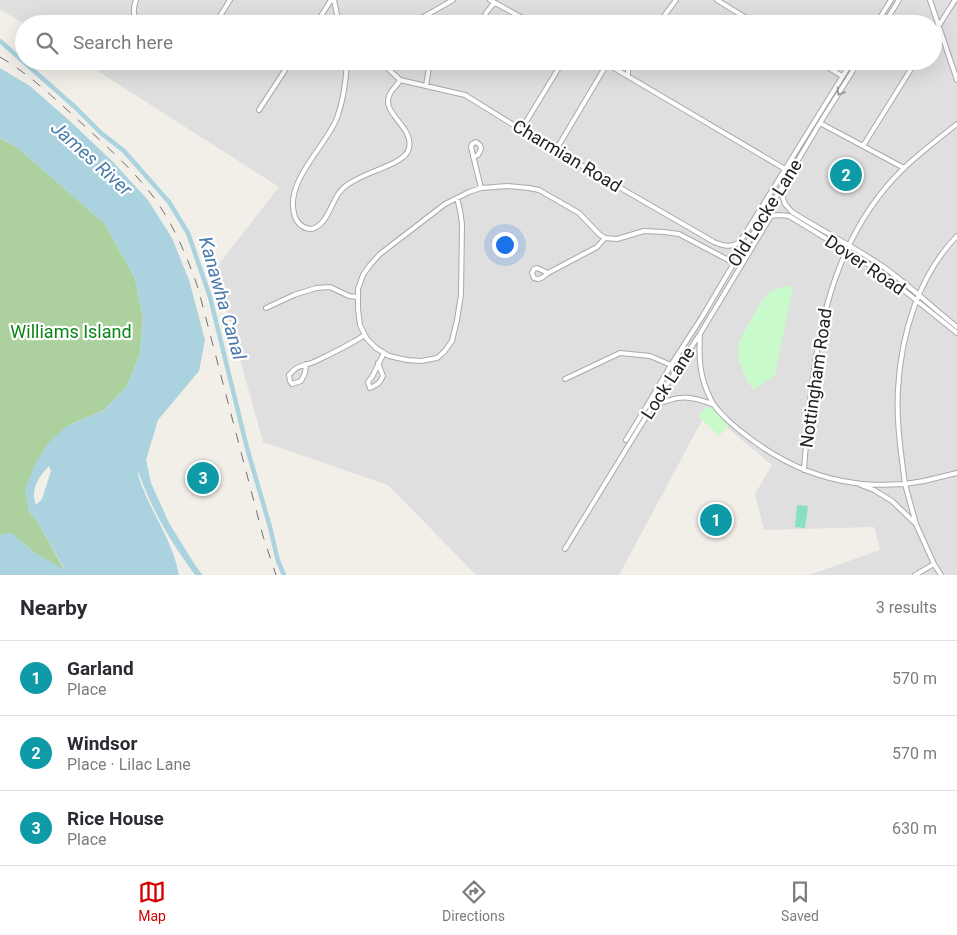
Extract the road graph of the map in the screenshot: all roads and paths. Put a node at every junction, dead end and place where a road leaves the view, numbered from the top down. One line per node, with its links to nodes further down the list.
1 (136, 0): 12 (street)
2 (230, 0): 13 (street)
3 (333, 0): 14 (street); 15 (street)
4 (453, 0): 16 (street)
5 (676, 0): 19 (street)
6 (717, 0): 20 (street)
7 (891, 0): 21 (street)
8 (899, 0): 22 (street)
9 (930, 0): 23 (street)
10 (955, 0): 24 (street)
11 (492, 2): 17 (street); 18 (street)
12 (134, 15)
13 (221, 15)
14 (322, 15)
15 (337, 15)
16 (427, 15)
17 (485, 15)
18 (516, 15)
19 (665, 15)
20 (741, 15)
21 (882, 15)
22 (890, 15)
23 (935, 15)
24 (942, 21)
25 (942, 35): 41 (street)
26 (285, 70): 43 (street)
27 (347, 70): 40 (street)
28 (389, 70): 40 (street)
29 (429, 70): 42 (street)
30 (558, 70): 46 (street)
31 (605, 70): 48 (street)
32 (617, 70): 38 (street)
33 (628, 70): 38 (street)
34 (832, 70): 39 (street)
35 (846, 70): 39 (street)
36 (854, 70): 44 (street, Old Locke Lane, one-way to 44)
37 (910, 70): 47 (street)
38 (628, 76): 51 (street)
39 (842, 76): 51 (street)
40 (400, 80): 42 (street, Charmian Road)
41 (957, 80)
42 (426, 86): 46 (street, Charmian Road)
43 (260, 110)
44 (820, 123): 47 (street); 53 (street, Old Locke Lane)
45 (957, 124): 50 (street, Nottingham Road)
46 (522, 130): 48 (street, Charmian Road)
47 (863, 146): 50 (street)
48 (556, 150): 51 (street, Charmian Road)
49 (473, 157): 52 (street)
50 (904, 168): 58 (street, Nottingham Road)
51 (785, 169)
52 (481, 188): 54 (street); 57 (street)
53 (780, 190): 55 (street, Old Locke Lane); 58 (street, Dover Road)
54 (456, 198): 63 (street); 72 (street)
55 (769, 215): 59 (street, Dover Road); 60 (street, Old Locke Lane); 67 (street, Lock Lane)
56 (957, 236): 62 (street)
57 (605, 238): 60 (street); 61 (street)
58 (849, 245): 59 (street, Nottingham Road); 62 (street, Dover Road)
59 (846, 250): 64 (street, Dover Road); 80 (street, Nottingham Road)
60 (734, 263): 66 (street, Old Locke Lane)
61 (548, 273)
62 (918, 295): 64 (street); 68 (street, Dover Road)
63 (358, 297): 65 (street); 69 (street)
64 (916, 301): 71 (street, Dover Road); 83 (street)
65 (266, 308)
66 (702, 317): 67 (street); 75 (street, Old Locke Lane)
67 (707, 320): 70 (street, Lock Lane)
68 (957, 327)
69 (365, 334): 72 (street); 73 (street)
70 (700, 334): 77 (street); 78 (street, Lock Lane)
71 (957, 334)
72 (384, 352): 74 (street)
73 (306, 364): 73 (street)
74 (378, 364): 74 (street)
75 (671, 365): 76 (street); 79 (street, Old Locke Lane)
76 (565, 379)
77 (714, 405): 78 (street); 80 (street)
78 (653, 406): 85 (street, Lock Lane)
79 (626, 440)
80 (804, 470): 82 (street)
81 (957, 473): 83 (street)
82 (857, 484): 83 (street); 84 (street)
83 (905, 484): 84 (street)
84 (916, 524): 86 (street)
85 (566, 549)
86 (934, 564): 87 (street); 88 (street)
87 (915, 575)
88 (941, 575)

